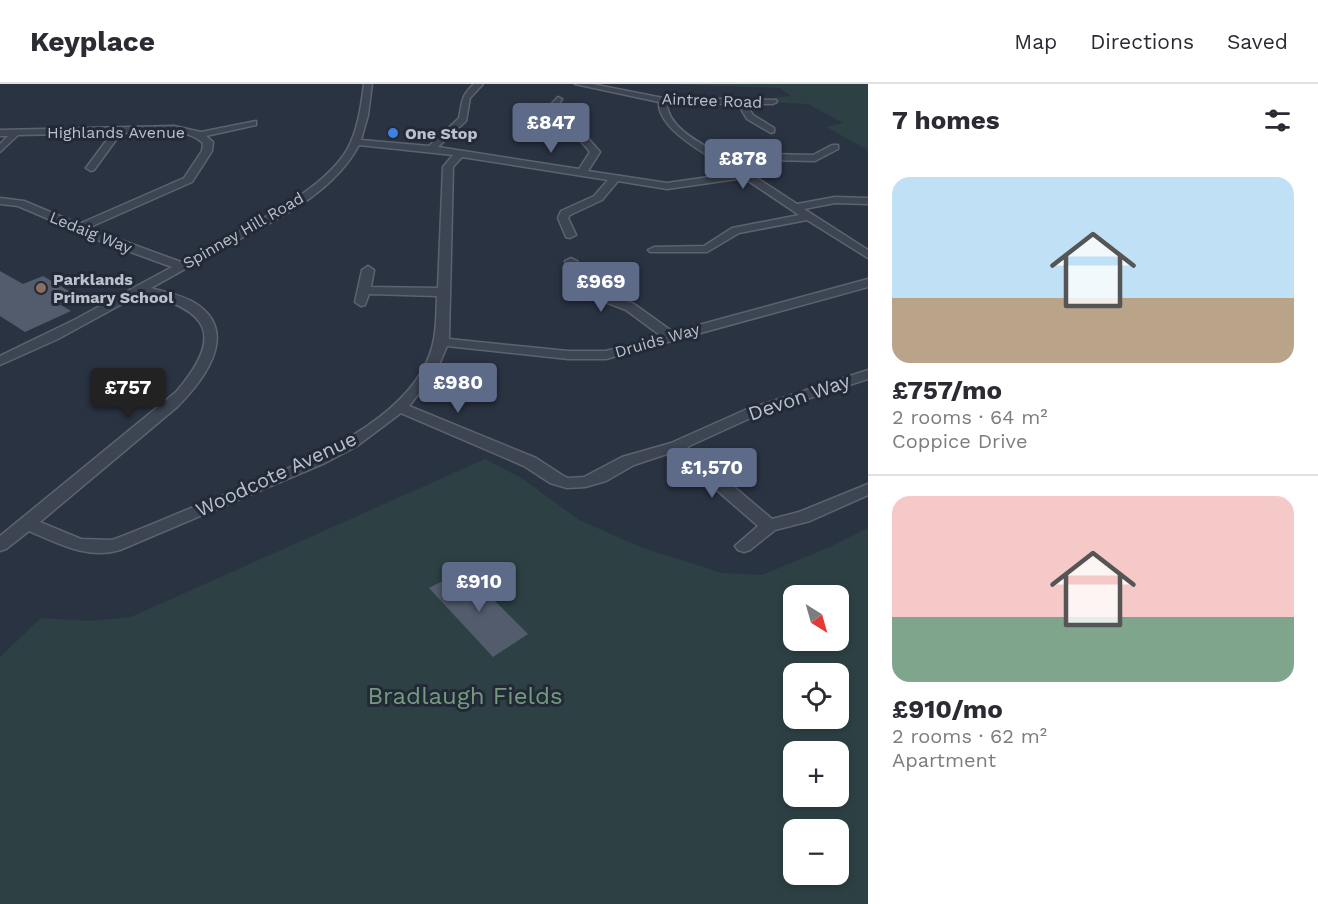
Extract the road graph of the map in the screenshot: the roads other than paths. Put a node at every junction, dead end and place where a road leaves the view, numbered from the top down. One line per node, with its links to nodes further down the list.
1 (368, 84): 14 (street, Spinney Hill Road)
2 (479, 84): 17 (street)
3 (579, 84): 5 (street, Aintree Road)
4 (558, 99): 21 (street)
5 (663, 100): 6 (street, Aintree Road); 19 (street)
6 (740, 101): 7 (street, Aintree Road); 10 (street)
7 (773, 102)
8 (253, 123): 13 (street)
9 (119, 130): 12 (street, Highlands Avenue); 13 (street, Highlands Avenue); 20 (street)
10 (771, 130)
11 (0, 133): 12 (street, Highlands Avenue)
12 (15, 133): 16 (street)
13 (200, 135): 28 (street, Highlands Avenue)
14 (357, 142): 17 (street); 33 (street, Spinney Hill Road)
15 (835, 147): 19 (street)
16 (0, 149)
17 (431, 149): 18 (street)
18 (460, 153): 21 (street); 37 (street, Woodcote Avenue)
19 (728, 163): 22 (street)
20 (91, 168)
21 (581, 173): 23 (street)
22 (746, 175): 23 (street); 26 (street)
23 (615, 178): 29 (street)
24 (0, 201): 28 (street, Ledaig Way)
25 (868, 201): 26 (street)
26 (795, 207): 27 (street)
27 (809, 216): 30 (street); 31 (street)
28 (79, 228): 33 (street, Ledaig Way)
29 (570, 235)
30 (654, 250)
31 (868, 255)
32 (572, 261): 38 (street)
33 (181, 266): 36 (street, Spinney Hill Road)
34 (368, 270): 37 (street)
35 (868, 283): 38 (street, Druids Way)
36 (140, 289): 40 (street, Spinney Hill Road); 45 (street)
37 (444, 292): 39 (street, Woodcote Avenue)
38 (671, 337): 39 (street, Druids Way)
39 (442, 342): 42 (street, Woodcote Avenue)
40 (0, 361)
41 (868, 374): 43 (street, Devon Way)
42 (399, 407): 43 (street, Devon Way); 45 (street, Woodcote Avenue)
43 (676, 446): 46 (street)
44 (868, 489): 46 (street)
45 (27, 523): 47 (street)
46 (770, 526): 48 (street)
47 (0, 545)
48 (744, 546)

